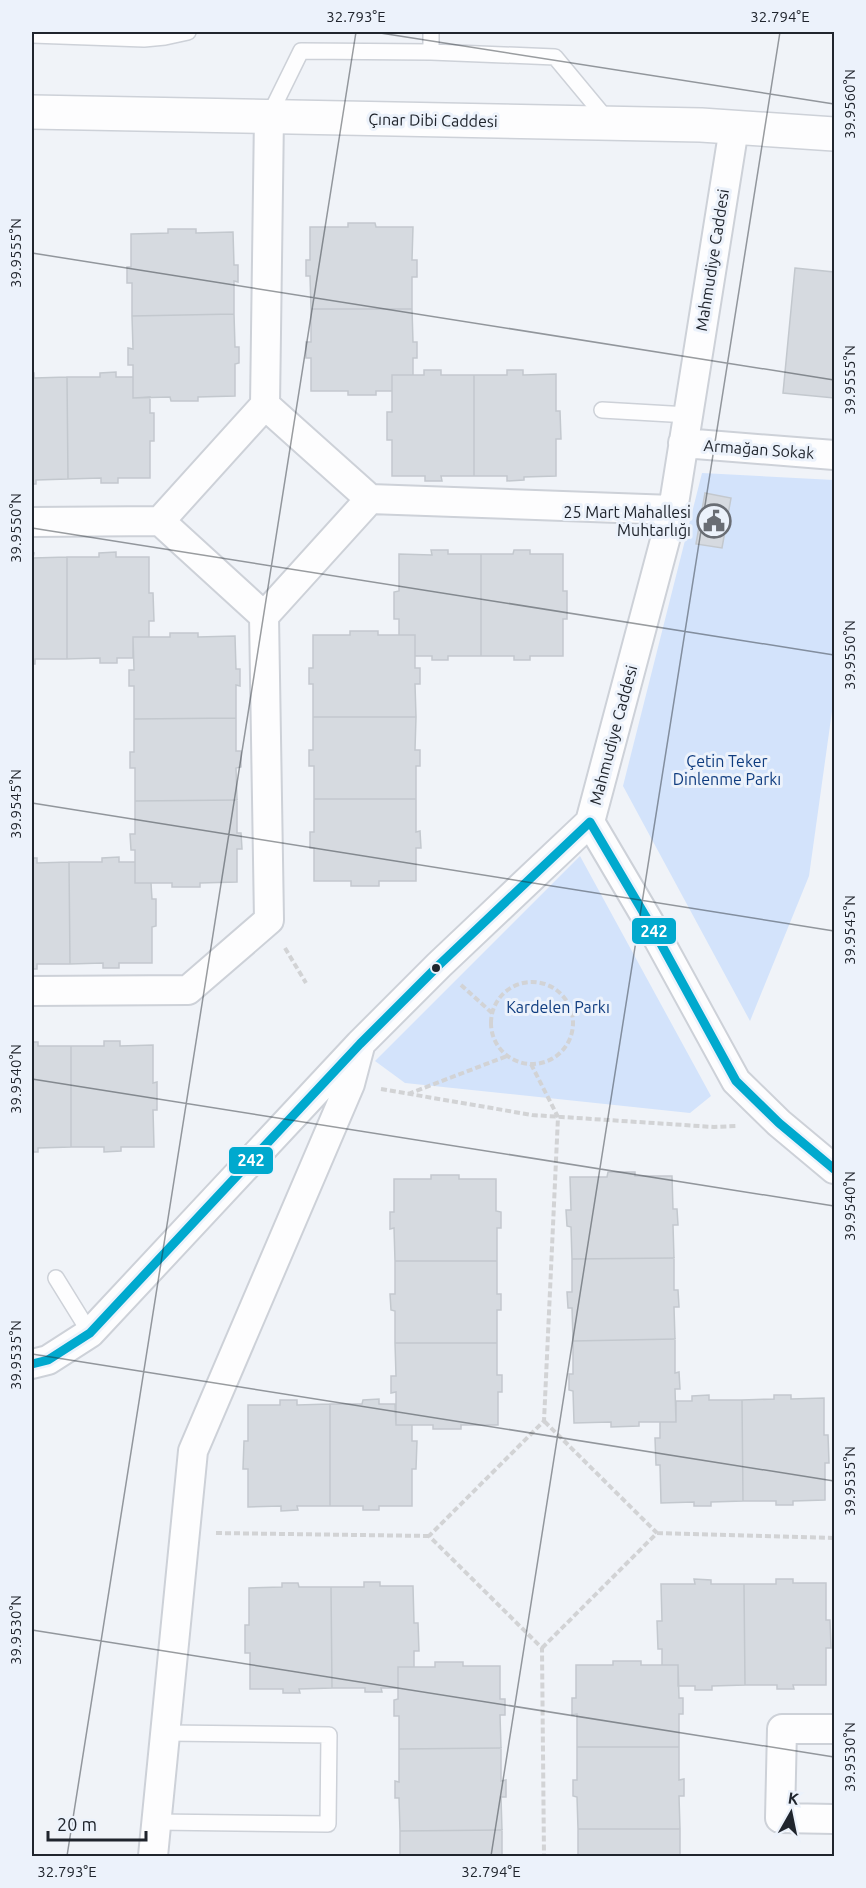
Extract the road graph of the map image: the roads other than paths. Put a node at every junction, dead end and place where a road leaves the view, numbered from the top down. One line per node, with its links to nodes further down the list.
1 (188, 32): 3 (lane)
2 (431, 32): 4 (lane)
3 (32, 35)
4 (431, 52): 6 (lane); 7 (lane)
5 (32, 112): 6 (main road, Çınar Dibi Caddesi)
6 (269, 116): 7 (main road, Çınar Dibi Caddesi); 10 (street)
7 (610, 123): 8 (main road, Çınar Dibi Caddesi)
8 (734, 128): 9 (main road, Çınar Dibi Caddesi); 12 (street, Mahmudiye Caddesi)
9 (834, 134)
10 (265, 405): 15 (street); 17 (street)
11 (602, 410): 12 (lane)
12 (688, 416): 13 (street, Mahmudiye Caddesi)
13 (683, 443): 14 (street, Armağan Sokak); 16 (street, Mahmudiye Caddesi)
14 (834, 455)
15 (370, 499): 16 (street); 19 (street)
16 (673, 510): 20 (street, Mahmudiye Caddesi)
17 (160, 521): 18 (street); 19 (street)
18 (32, 522)
19 (264, 616): 21 (street)
20 (590, 822): 22 (street, Mahmudiye Caddesi); 23 (street)
21 (32, 992)
22 (360, 1044): 25 (street, Mahmudiye Caddesi); 28 (street)
23 (834, 1169)
24 (56, 1278): 25 (lane)
25 (90, 1333): 26 (street, Mahmudiye Caddesi)
26 (32, 1364)
27 (834, 1729): 29 (street)
28 (165, 1733): 30 (street); 30 (lane)
29 (834, 1819)
30 (156, 1822): 31 (street)
31 (153, 1857)

